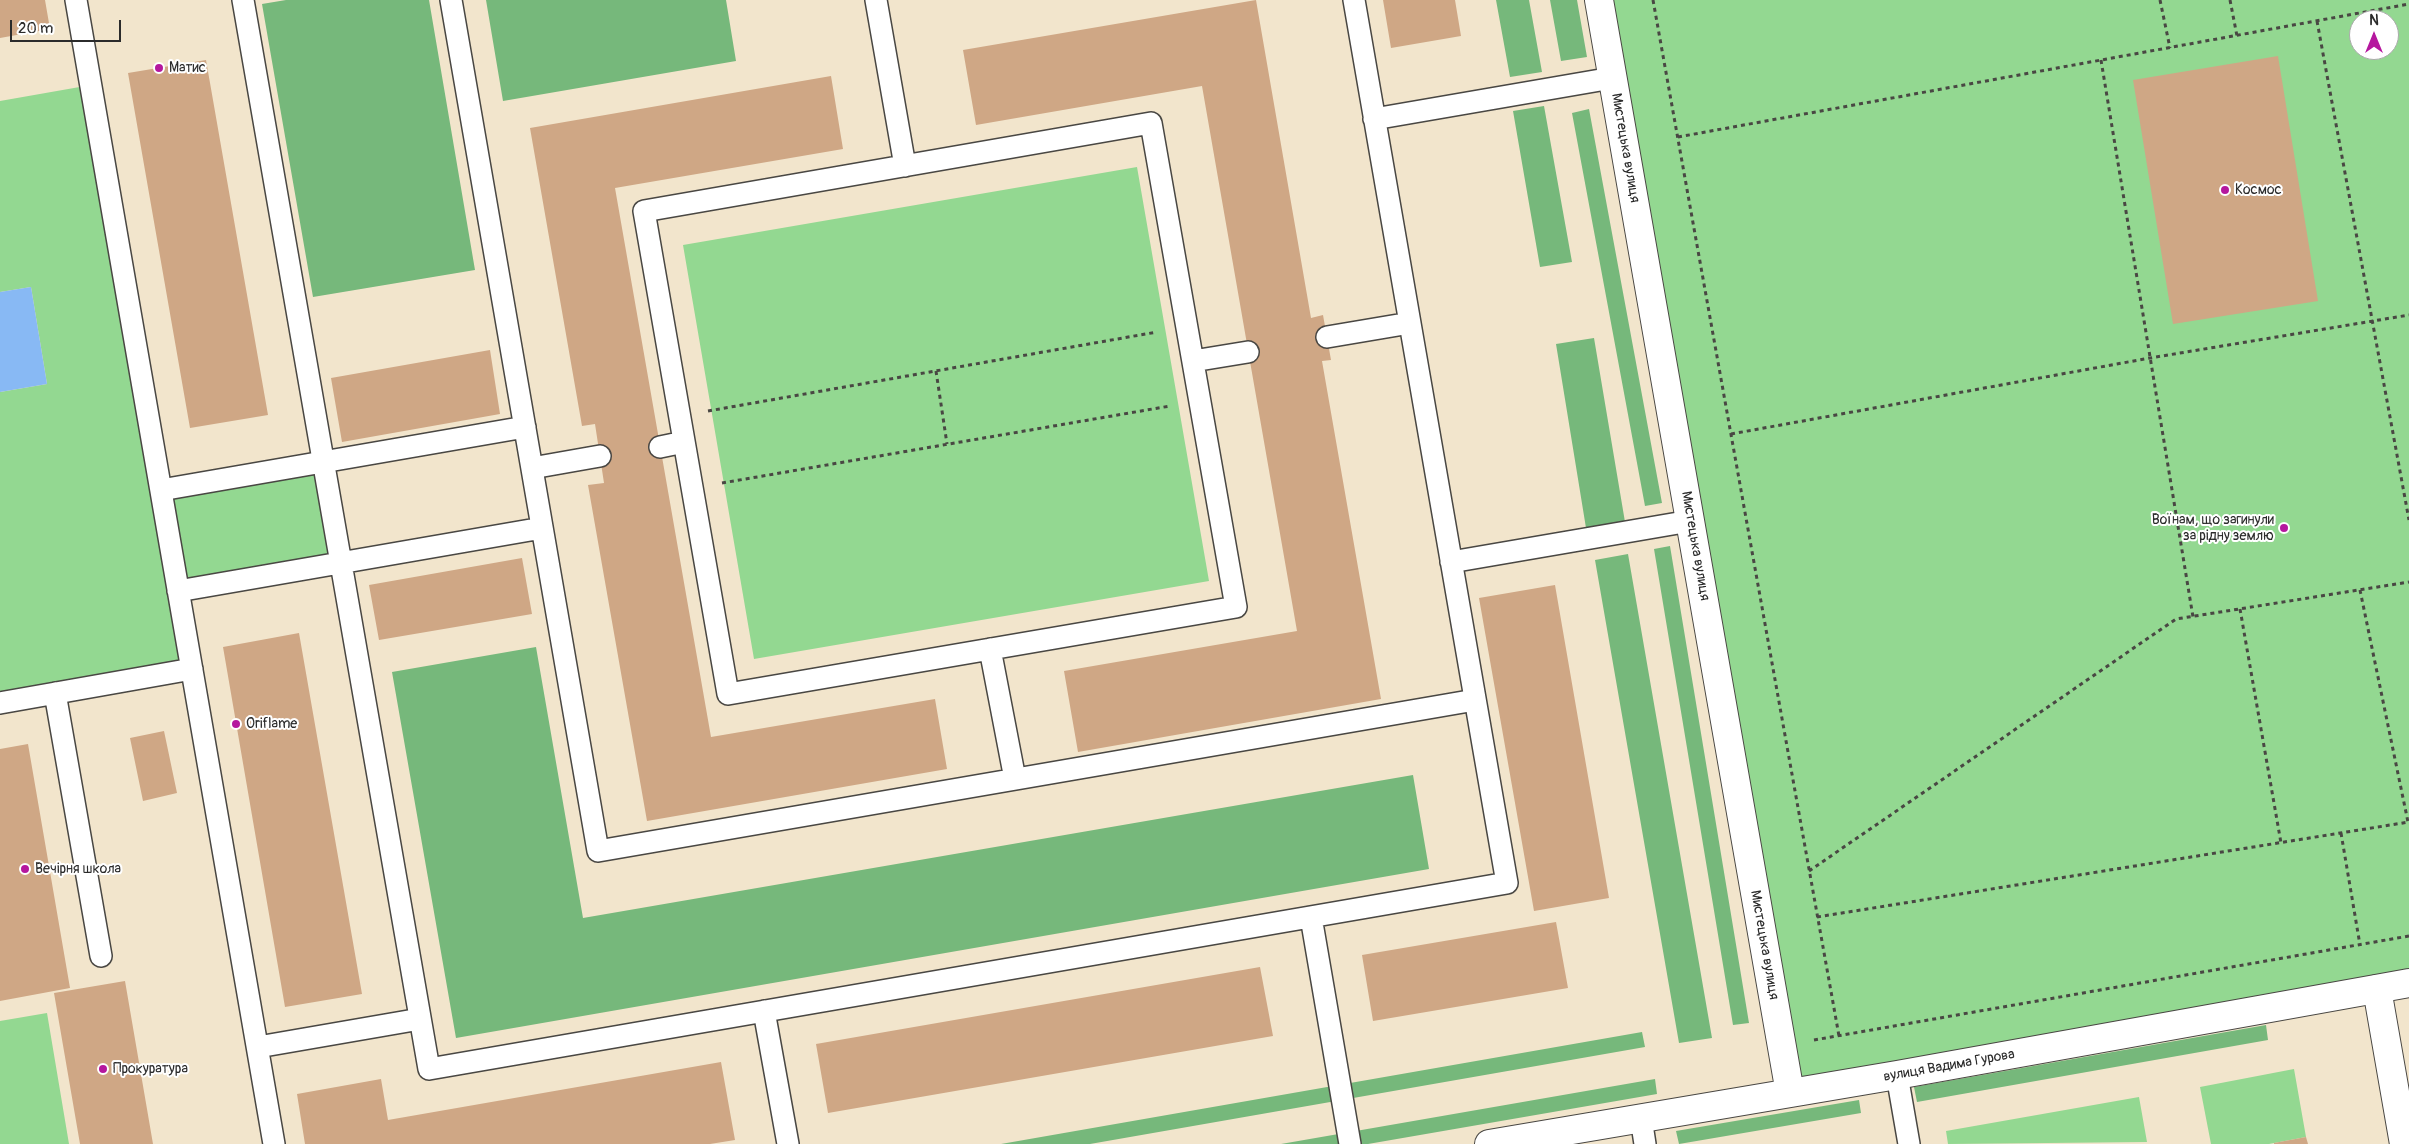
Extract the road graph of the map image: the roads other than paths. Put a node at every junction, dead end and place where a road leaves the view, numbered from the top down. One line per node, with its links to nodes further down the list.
1 (76, 0): 20 (lane)
2 (244, 0): 18 (lane)
3 (450, 0): 14 (lane)
4 (876, 0): 9 (lane)
5 (1354, 0): 8 (lane)
6 (1599, 0): 7 (street, Мистецька вулиця)
7 (1612, 78): 8 (lane); 21 (street, Мистецька вулиця)
8 (1374, 119): 10 (lane)
9 (904, 166): 13 (lane); 15 (lane)
10 (1410, 323): 11 (lane); 23 (lane)
11 (1327, 338)
12 (1248, 352): 13 (lane)
13 (1193, 361): 26 (lane)
14 (525, 428): 18 (lane); 19 (lane)
15 (684, 442): 16 (lane); 26 (lane)
16 (660, 446)
17 (600, 456): 19 (lane)
18 (324, 462): 20 (lane); 24 (lane)
19 (532, 468): 22 (lane)
20 (161, 490): 25 (lane)
21 (1690, 520): 23 (lane); 40 (street, Мистецька вулиця)
22 (542, 528): 24 (lane); 31 (lane)
23 (1451, 562): 29 (lane)
24 (341, 563): 25 (lane); 37 (lane)
25 (178, 591): 27 (lane)
26 (990, 649): 31 (lane)
27 (192, 669): 28 (lane); 38 (lane)
28 (55, 693): 30 (lane); 33 (lane)
29 (1475, 700): 31 (lane); 32 (lane)
30 (0, 703)
31 (1015, 779)
32 (1311, 917): 36 (lane); 44 (lane)
33 (100, 956)
34 (2409, 983): 35 (street, вулиця Вадима Гурова)
35 (2377, 989): 39 (street, вулиця Вадима Гурова); 47 (street)
36 (764, 1011): 37 (lane); 43 (lane)
37 (420, 1019): 38 (lane)
38 (258, 1047): 42 (lane)
39 (1897, 1075): 40 (street, вулиця Вадима Гурова); 46 (lane)
40 (1790, 1093): 41 (street, вулиця Вадима Гурова)
41 (1643, 1131): 45 (street, вулиця Вадима Гурова)
42 (274, 1144)
43 (788, 1144)
44 (1350, 1144)
45 (1489, 1144)
46 (1910, 1144)
47 (2404, 1144)

